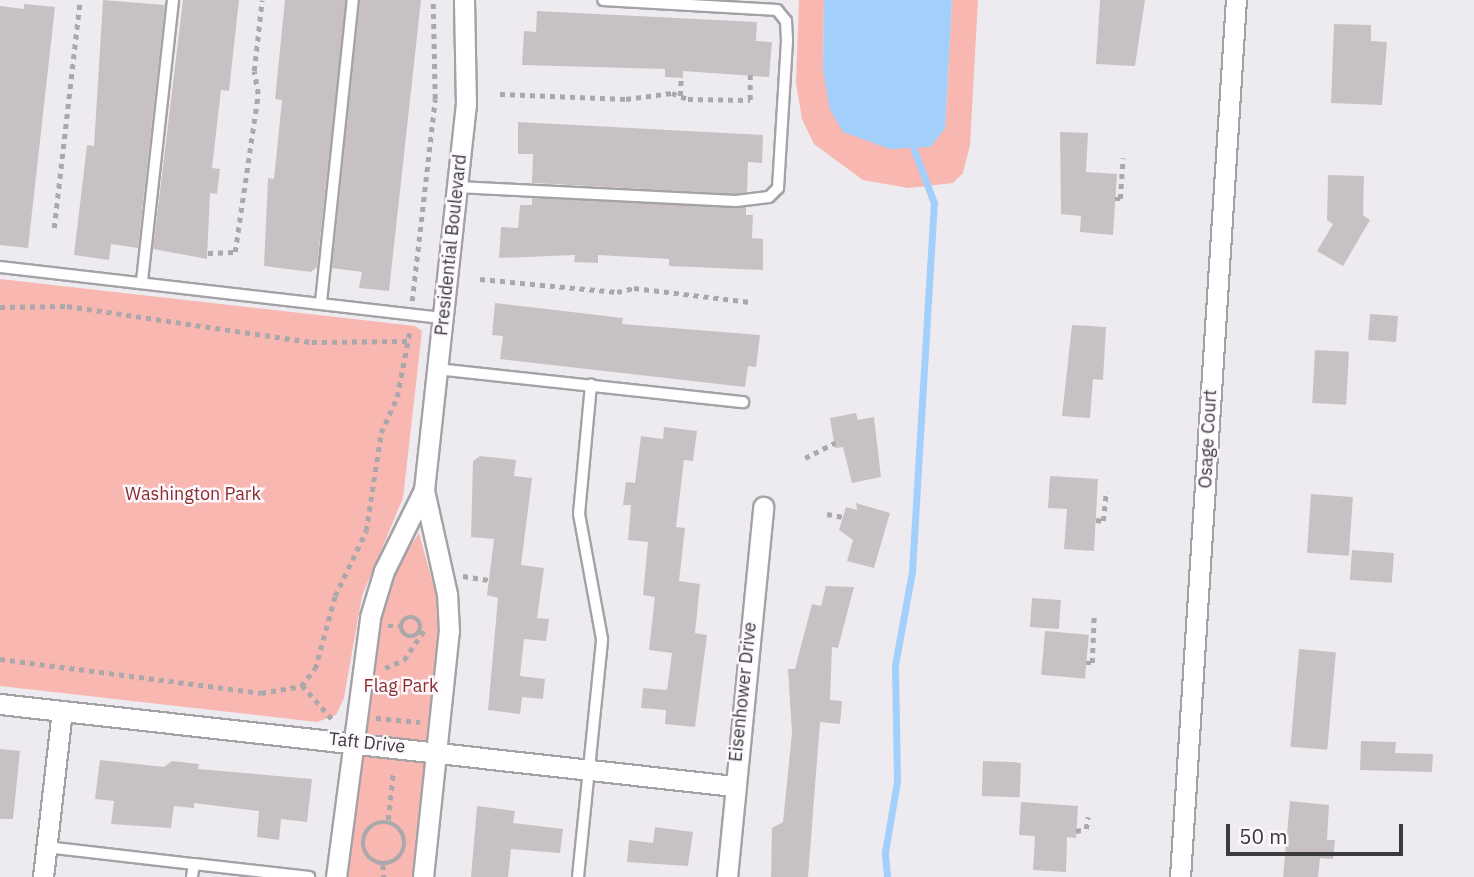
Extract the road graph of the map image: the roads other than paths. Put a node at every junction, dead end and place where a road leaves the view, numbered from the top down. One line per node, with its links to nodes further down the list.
1 (173, 0): 8 (lane)
2 (353, 0): 9 (lane)
3 (464, 0): 6 (street, Presidential Boulevard)
4 (603, 0): 6 (lane)
5 (1236, 0): 31 (street, Osage Court)
6 (457, 187): 10 (street, Presidential Boulevard)
7 (0, 267): 8 (lane)
8 (142, 281): 9 (lane)
9 (321, 302): 10 (lane)
10 (443, 318): 11 (street, Presidential Boulevard)
11 (437, 369): 12 (lane); 14 (street, Presidential Boulevard)
12 (591, 386): 13 (lane); 20 (lane)
13 (743, 402)
14 (424, 490): 18 (street, Presidential Boulevard); 19 (street, Presidential Boulevard)
15 (763, 507): 21 (street, Eisenhower Drive)
16 (0, 704): 17 (street, Taft Drive)
17 (62, 710): 18 (street, Taft Drive); 22 (street)
18 (353, 742): 19 (street, Taft Drive); 27 (street, Presidential Boulevard)
19 (438, 750): 20 (street, Taft Drive); 28 (street, Presidential Boulevard)
20 (588, 769): 21 (street, Taft Drive); 29 (lane)
21 (733, 786): 30 (street, Eisenhower Drive)
22 (46, 847): 23 (lane); 24 (street)
23 (194, 864): 25 (lane); 26 (lane)
24 (43, 877)
25 (192, 877)
26 (309, 877)
27 (336, 877)
28 (424, 877)
29 (579, 877)
30 (727, 877)
31 (1180, 877)

